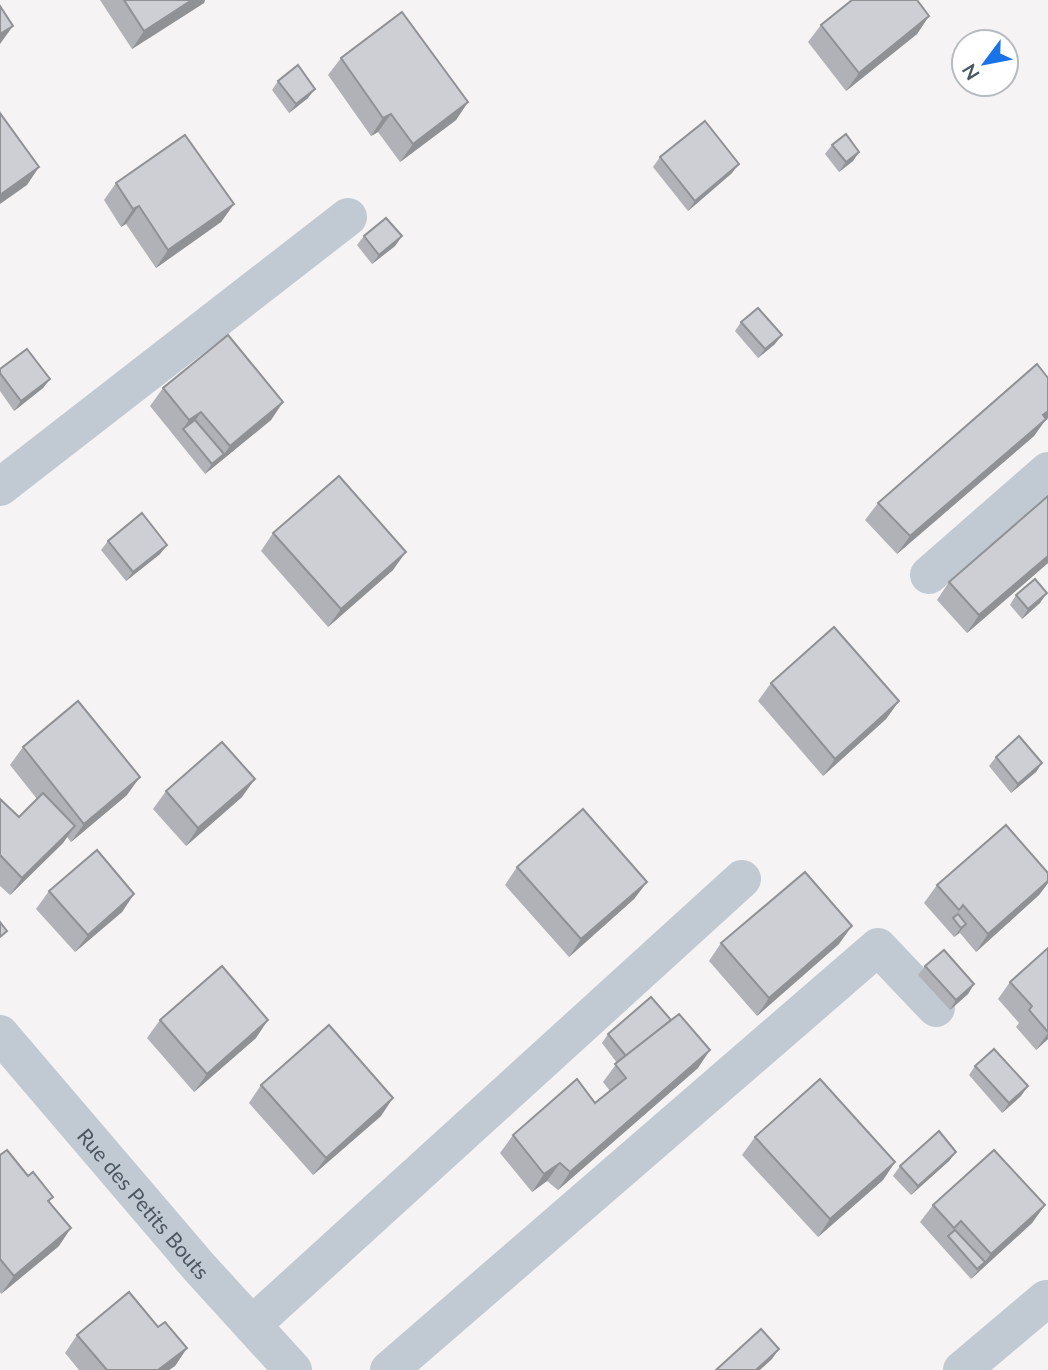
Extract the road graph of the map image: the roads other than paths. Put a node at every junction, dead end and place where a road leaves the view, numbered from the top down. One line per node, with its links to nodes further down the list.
1 (348, 217): 3 (street)
2 (1048, 471): 4 (street)
3 (0, 487)
4 (929, 575)
5 (742, 879): 9 (street)
6 (936, 1008): 11 (street)
7 (0, 1034): 9 (street, Rue des Petits Bouts)
8 (1046, 1299): 12 (street)
9 (252, 1325): 10 (street, Rue des Petits Bouts)
10 (293, 1370)
11 (389, 1370)
12 (962, 1370)

